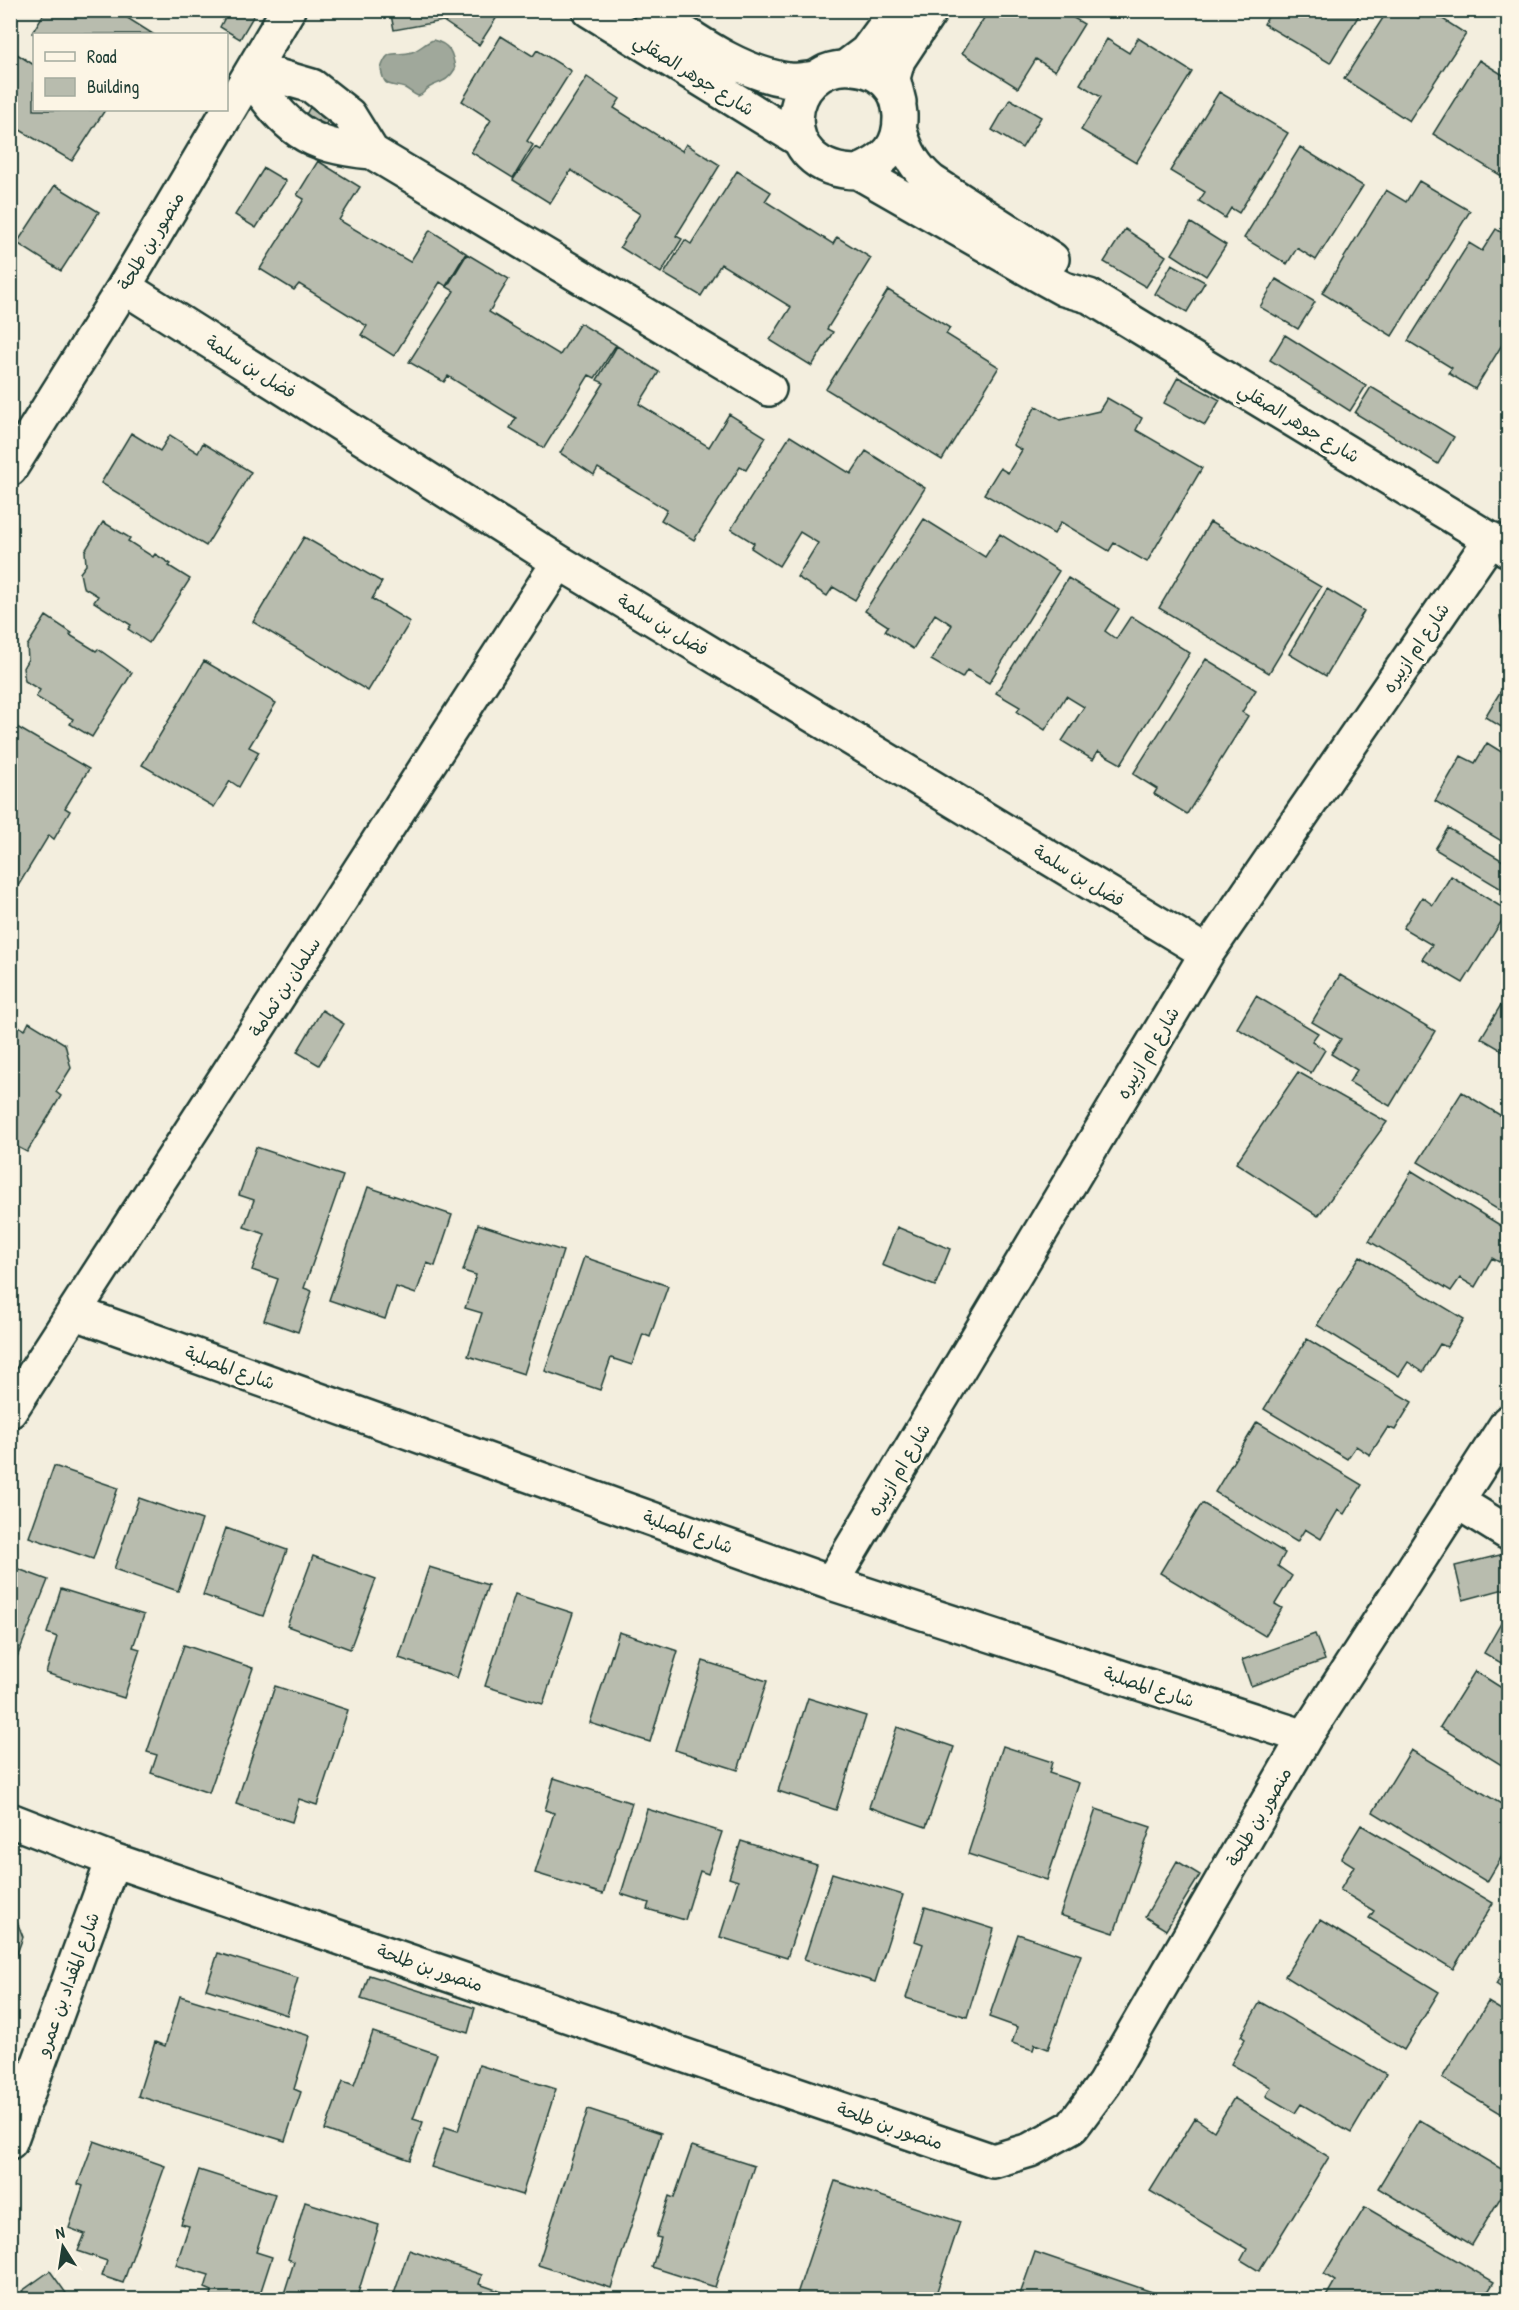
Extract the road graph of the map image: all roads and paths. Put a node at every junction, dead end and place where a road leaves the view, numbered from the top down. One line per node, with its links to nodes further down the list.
1 (288, 10): 7 (street, منصور بن طلحة)
2 (590, 10): 10 (street, شارع جوهر الصقلي)
3 (650, 10): 8 (street, شارع جوهر الصقلي)
4 (897, 10): 6 (street)
5 (931, 10): 9 (street)
6 (846, 67): 8 (street); 9 (street)
7 (250, 76): 11 (street); 11 (street); 13 (street, منصور بن طلحة)
8 (816, 78): 10 (street)
9 (900, 116): 12 (street); 14 (street, شارع جوهر الصقلي)
10 (800, 140): 12 (street)
11 (372, 152): 15 (street)
12 (858, 172): 14 (street, شارع جوهر الصقلي)
13 (124, 287): 16 (street, منصور بن طلحة); 18 (street, فضل بن سلمة)
14 (1089, 296): 17 (street, شارع جوهر الصقلي)
15 (769, 389)
16 (10, 469)
17 (1500, 545): 19 (street, شارع ام ازبيره)
18 (559, 562): 19 (street, فضل بن سلمة); 20 (street, سلمان بن ثمامة)
19 (1207, 953): 25 (street, شارع ام ازبيره)
20 (76, 1313): 21 (street, سلمان بن ثمامة); 25 (street, شارع المصلبة)
21 (10, 1411)
22 (1509, 1422): 23 (street, منصور بن طلحة)
23 (1458, 1502): 24 (street); 26 (street, منصور بن طلحة)
24 (1509, 1533)
25 (831, 1583): 26 (street, شارع المصلبة)
26 (1305, 1737): 28 (street, منصور بن طلحة)
27 (10, 1820): 28 (street, منصور بن طلحة)
28 (113, 1860): 29 (street, شارع المقداد بن عمرو)
29 (10, 2142)

